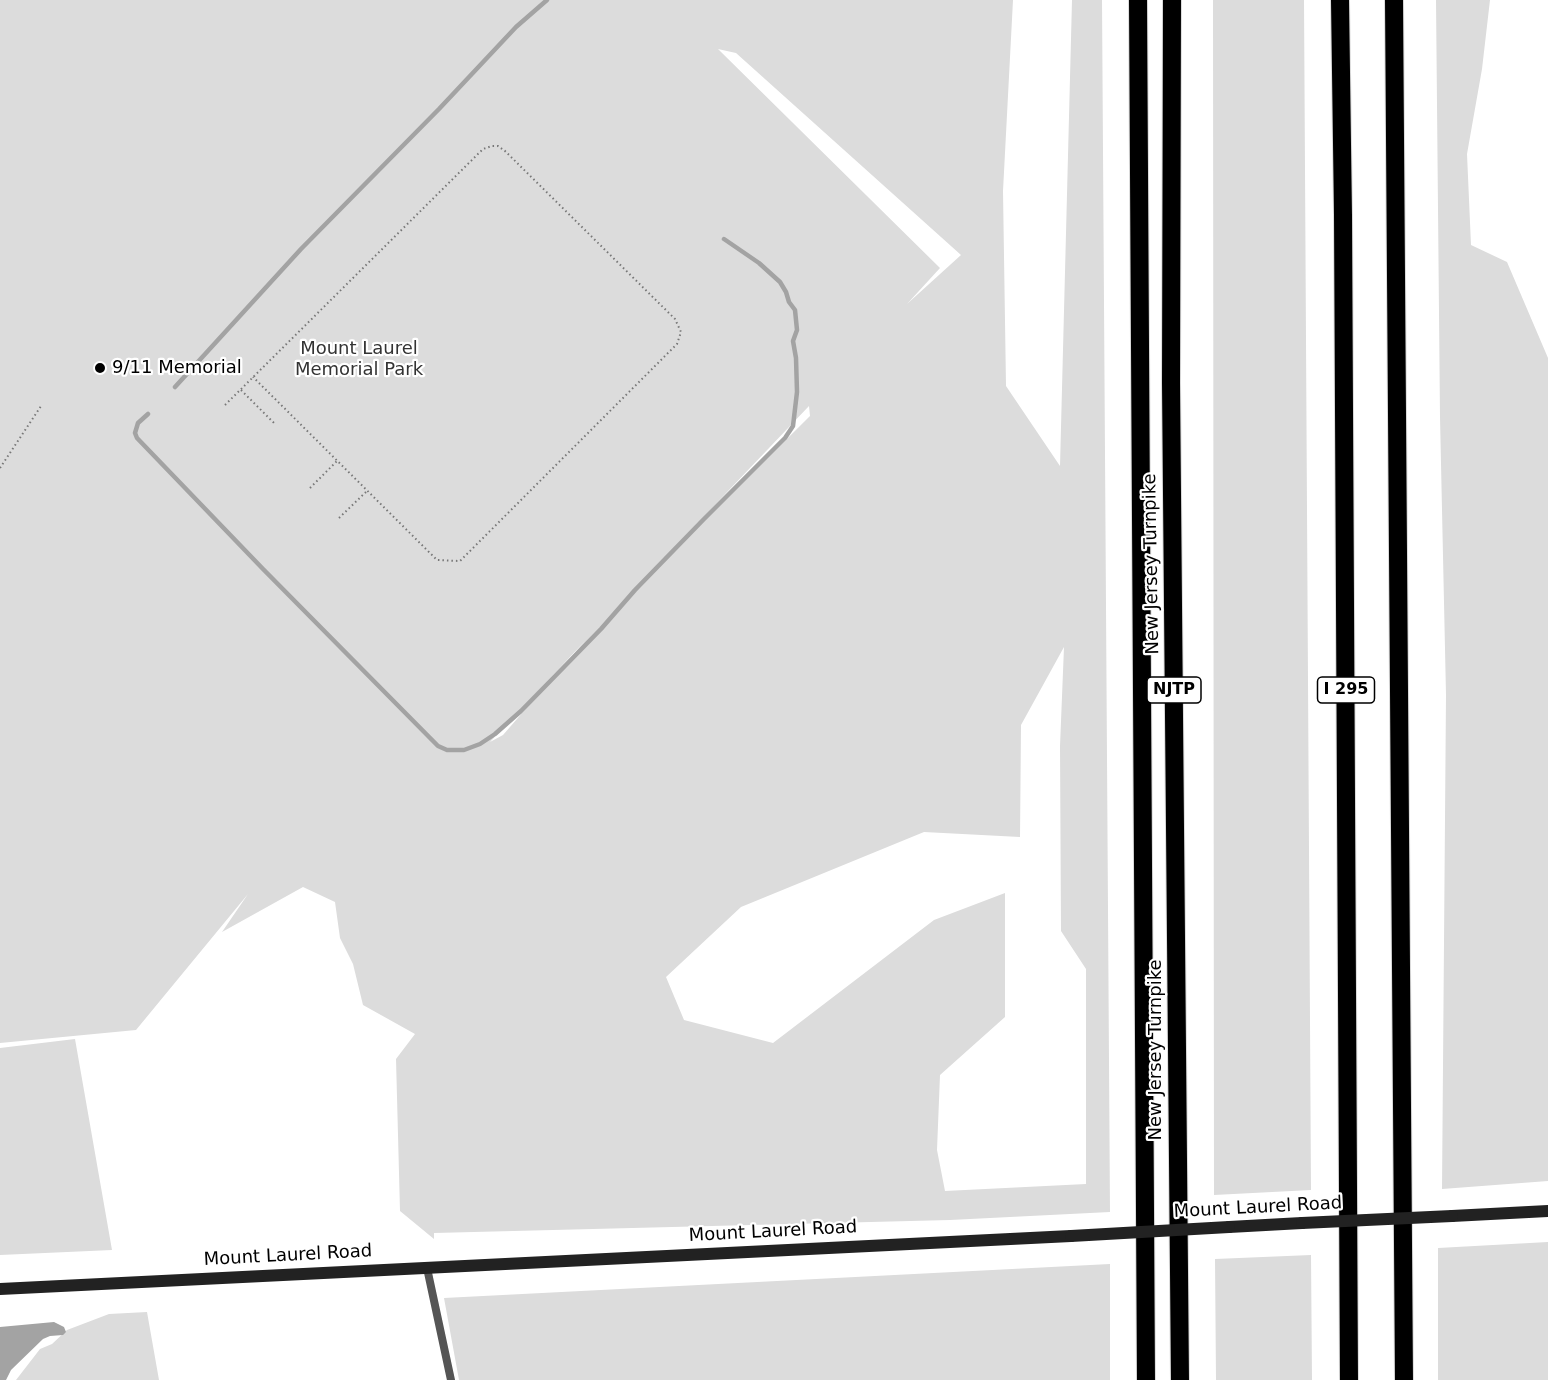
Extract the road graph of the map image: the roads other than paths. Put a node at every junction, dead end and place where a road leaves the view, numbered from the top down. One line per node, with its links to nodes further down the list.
1 (1138, 0): 9 (highway, New Jersey Turnpike / NJTP)
2 (1172, 0): 10 (highway, New Jersey Turnpike / NJTP)
3 (1340, 0): 11 (highway, I 295)
4 (1394, 0): 12 (highway, I 295)
5 (1548, 1211): 6 (main road, Mount Laurel Road, bridge)
6 (427, 1268): 7 (main road, Mount Laurel Road); 8 (lane)
7 (0, 1289)
8 (451, 1380)
9 (1146, 1380)
10 (1180, 1380)
11 (1349, 1380)
12 (1404, 1380)

